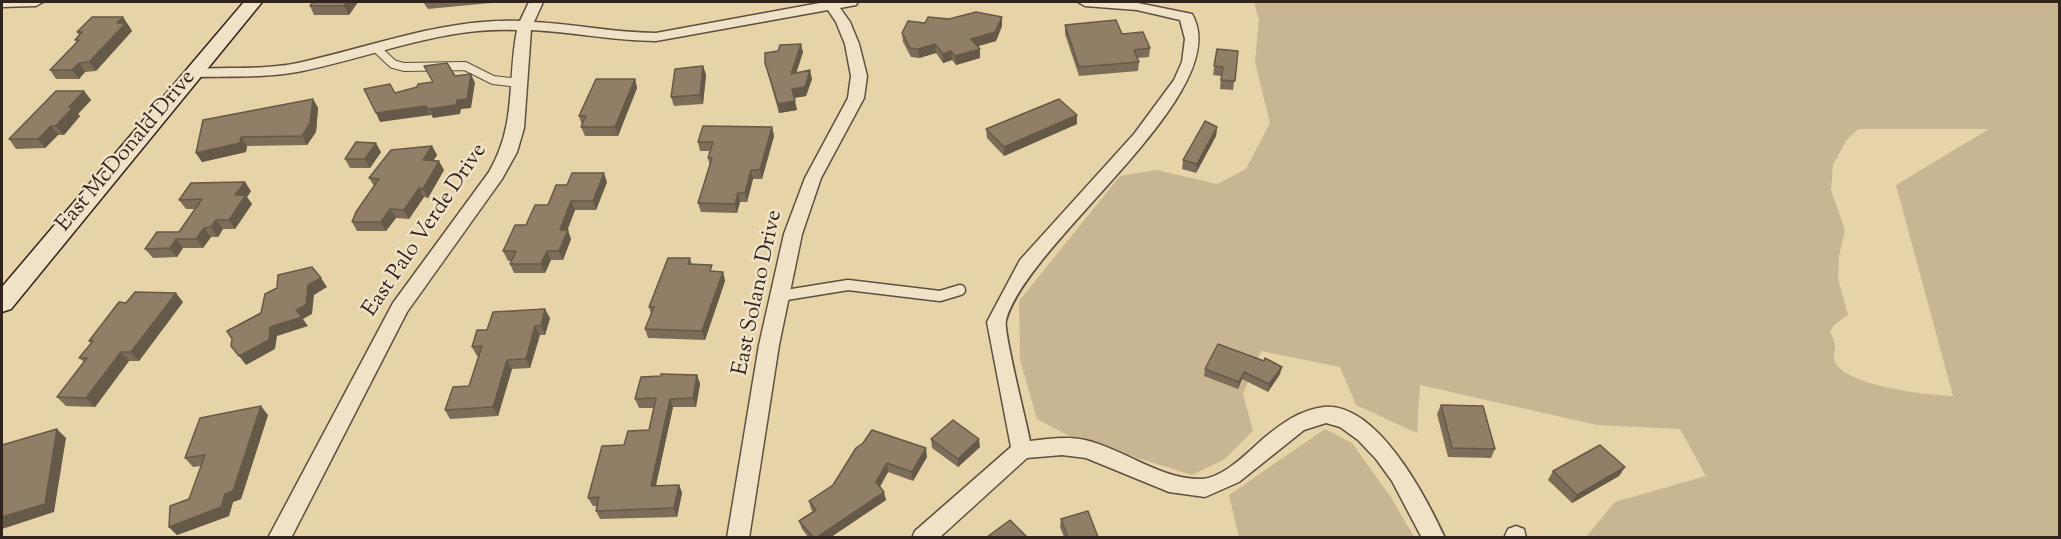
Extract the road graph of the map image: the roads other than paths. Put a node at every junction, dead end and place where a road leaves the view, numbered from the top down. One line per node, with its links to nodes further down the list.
1 (36, 2): 6 (street)
2 (253, 2): 10 (street, East McDonald Drive)
3 (536, 2): 8 (street, East Palo Verde Drive)
4 (850, 2): 7 (street)
5 (1086, 2): 15 (street)
6 (2, 3)
7 (830, 4): 8 (street); 13 (street, East Solano Drive)
8 (525, 25): 9 (street); 11 (street, East Palo Verde Drive)
9 (377, 49): 10 (street); 11 (lane)
10 (192, 73): 14 (street, East McDonald Drive)
11 (519, 83): 16 (street, East Palo Verde Drive)
12 (960, 290): 13 (lane)
13 (780, 296): 17 (street, East Solano Drive)
14 (2, 303)
15 (1022, 450): 18 (street); 19 (street)
16 (279, 537)
17 (738, 537)
18 (923, 537)
19 (1434, 537)

